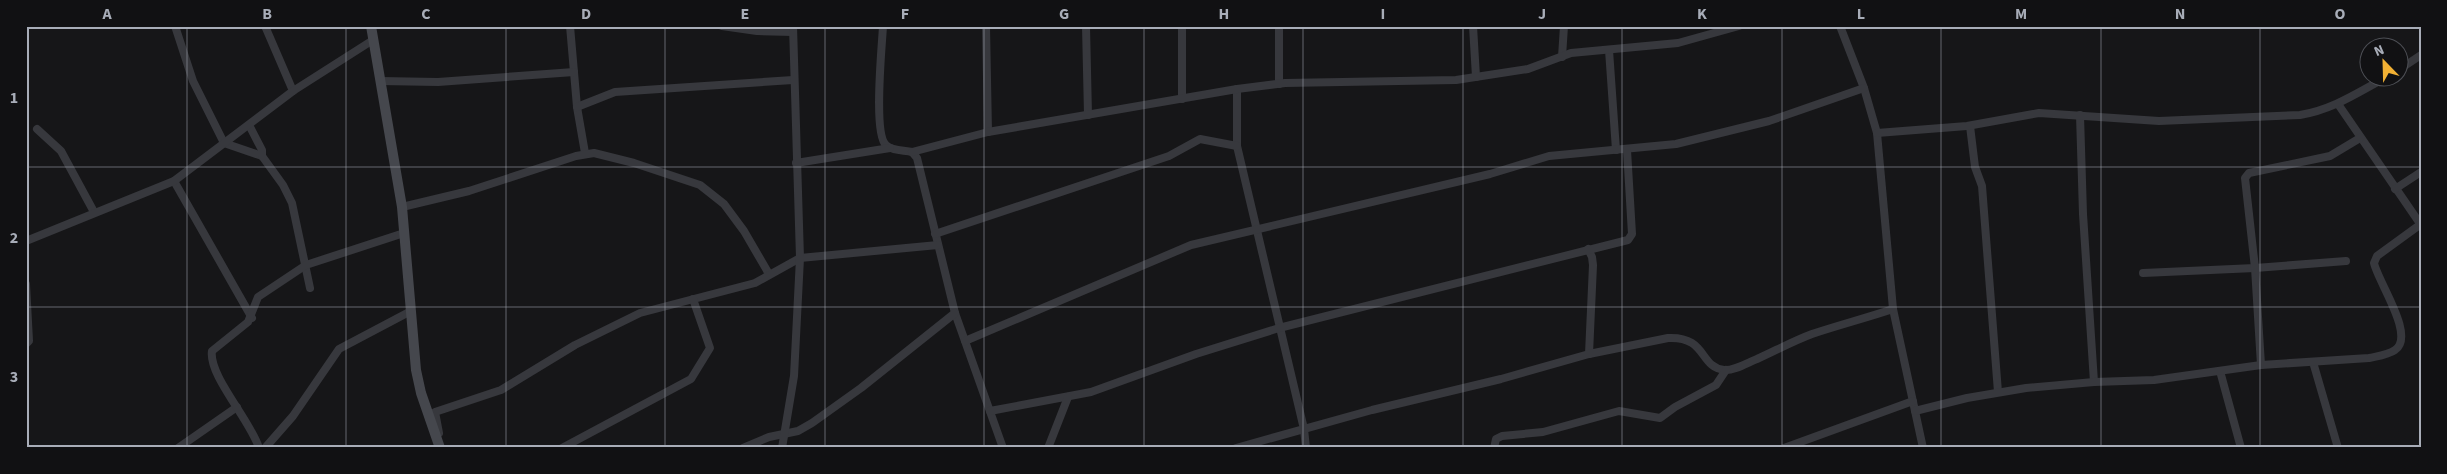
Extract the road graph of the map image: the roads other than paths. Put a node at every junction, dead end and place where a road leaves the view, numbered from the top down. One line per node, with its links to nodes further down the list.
1 (175, 26): 41 (street)
2 (265, 26): 29 (street)
3 (371, 26): 16 (street)
4 (570, 26): 21 (street)
5 (722, 26): 15 (street)
6 (883, 26): 43 (street)
7 (986, 26): 38 (street)
8 (1086, 26): 33 (street)
9 (1182, 26): 30 (street)
10 (1279, 26): 25 (street)
11 (1473, 26): 22 (street)
12 (1564, 26): 19 (street)
13 (1739, 26): 17 (street)
14 (1840, 26): 26 (street)
15 (793, 29): 23 (street)
16 (373, 40): 24 (street); 29 (street)
17 (1609, 50): 19 (street); 44 (street)
18 (2421, 55): 20 (street)
19 (1562, 57): 22 (street)
20 (2410, 62)
21 (574, 72): 24 (street); 32 (street)
22 (1476, 78): 25 (street)
23 (793, 80): 32 (street); 49 (street)
24 (380, 81): 53 (street)
25 (1279, 84): 28 (street)
26 (1864, 88): 39 (street); 45 (street)
27 (2367, 88): 31 (street)
28 (1237, 89): 30 (street); 42 (street)
29 (293, 91): 35 (street)
30 (1182, 99): 33 (street)
31 (2338, 104): 34 (street); 40 (street)
32 (577, 107): 47 (street)
33 (1088, 115): 38 (street)
34 (2080, 115): 36 (street); 83 (street)
35 (249, 124): 41 (street); 48 (street)
36 (1970, 126): 39 (street); 84 (street)
37 (36, 129): 54 (street)
38 (988, 132): 46 (street)
39 (1876, 133): 71 (street)
40 (2360, 138): 52 (street); 65 (street)
41 (224, 143): 48 (street); 51 (street)
42 (1237, 146): 56 (street); 58 (street)
43 (890, 148): 46 (street); 49 (street)
44 (1616, 150): 45 (street); 56 (street)
45 (1627, 150): 61 (street)
46 (912, 152): 58 (street)
47 (585, 153): 53 (street); 67 (street)
48 (262, 156): 64 (street)
49 (796, 163): 62 (street)
50 (2421, 172): 52 (street)
51 (174, 181): 54 (street); 74 (street)
52 (2396, 189): 55 (street)
53 (402, 207): 57 (street)
54 (94, 212): 59 (street)
55 (2421, 224): 79 (street)
56 (1255, 229): 75 (street); 76 (street)
57 (404, 232): 64 (street); 72 (street)
58 (935, 234): 60 (street)
59 (26, 241)
60 (938, 245): 62 (street); 73 (street)
61 (1588, 249): 75 (street); 78 (street)
62 (800, 258): 67 (street); 91 (street)
63 (2346, 261): 65 (street)
64 (306, 265): 69 (street); 74 (street)
65 (2255, 268): 66 (street); 80 (street)
66 (2143, 273)
67 (769, 274): 70 (street)
68 (26, 284): 77 (street)
69 (310, 288)
70 (693, 299): 95 (street); 96 (street)
71 (1893, 309): 81 (street); 86 (street)
72 (411, 311): 94 (street); 95 (street)
73 (955, 313): 76 (street); 91 (street)
74 (252, 318): 87 (street)
75 (1279, 328): 85 (street); 90 (street)
76 (965, 341): 89 (street)
77 (26, 344)
78 (1589, 354): 81 (street); 90 (street)
79 (2313, 362): 80 (street); 107 (street)
80 (2261, 365): 82 (street)
81 (1726, 370): 103 (street)
82 (2220, 371): 83 (street); 106 (street)
83 (2094, 382): 84 (street)
84 (1998, 392): 88 (street)
85 (1068, 396): 89 (street); 100 (street)
86 (1913, 400): 88 (street); 104 (street)
87 (237, 407): 92 (street); 93 (street)
88 (1915, 410): 105 (street)
89 (990, 411): 99 (street)
90 (1304, 429): 101 (street); 102 (street)
91 (783, 434): 97 (street); 98 (street)
92 (178, 448)
93 (259, 448)
94 (265, 448)
95 (441, 448)
96 (562, 448)
97 (743, 448)
98 (782, 448)
99 (1003, 448)
100 (1048, 448)
101 (1236, 448)
102 (1306, 448)
103 (1494, 448)
104 (1784, 448)
105 (1923, 448)
106 (2241, 448)
107 (2338, 448)

